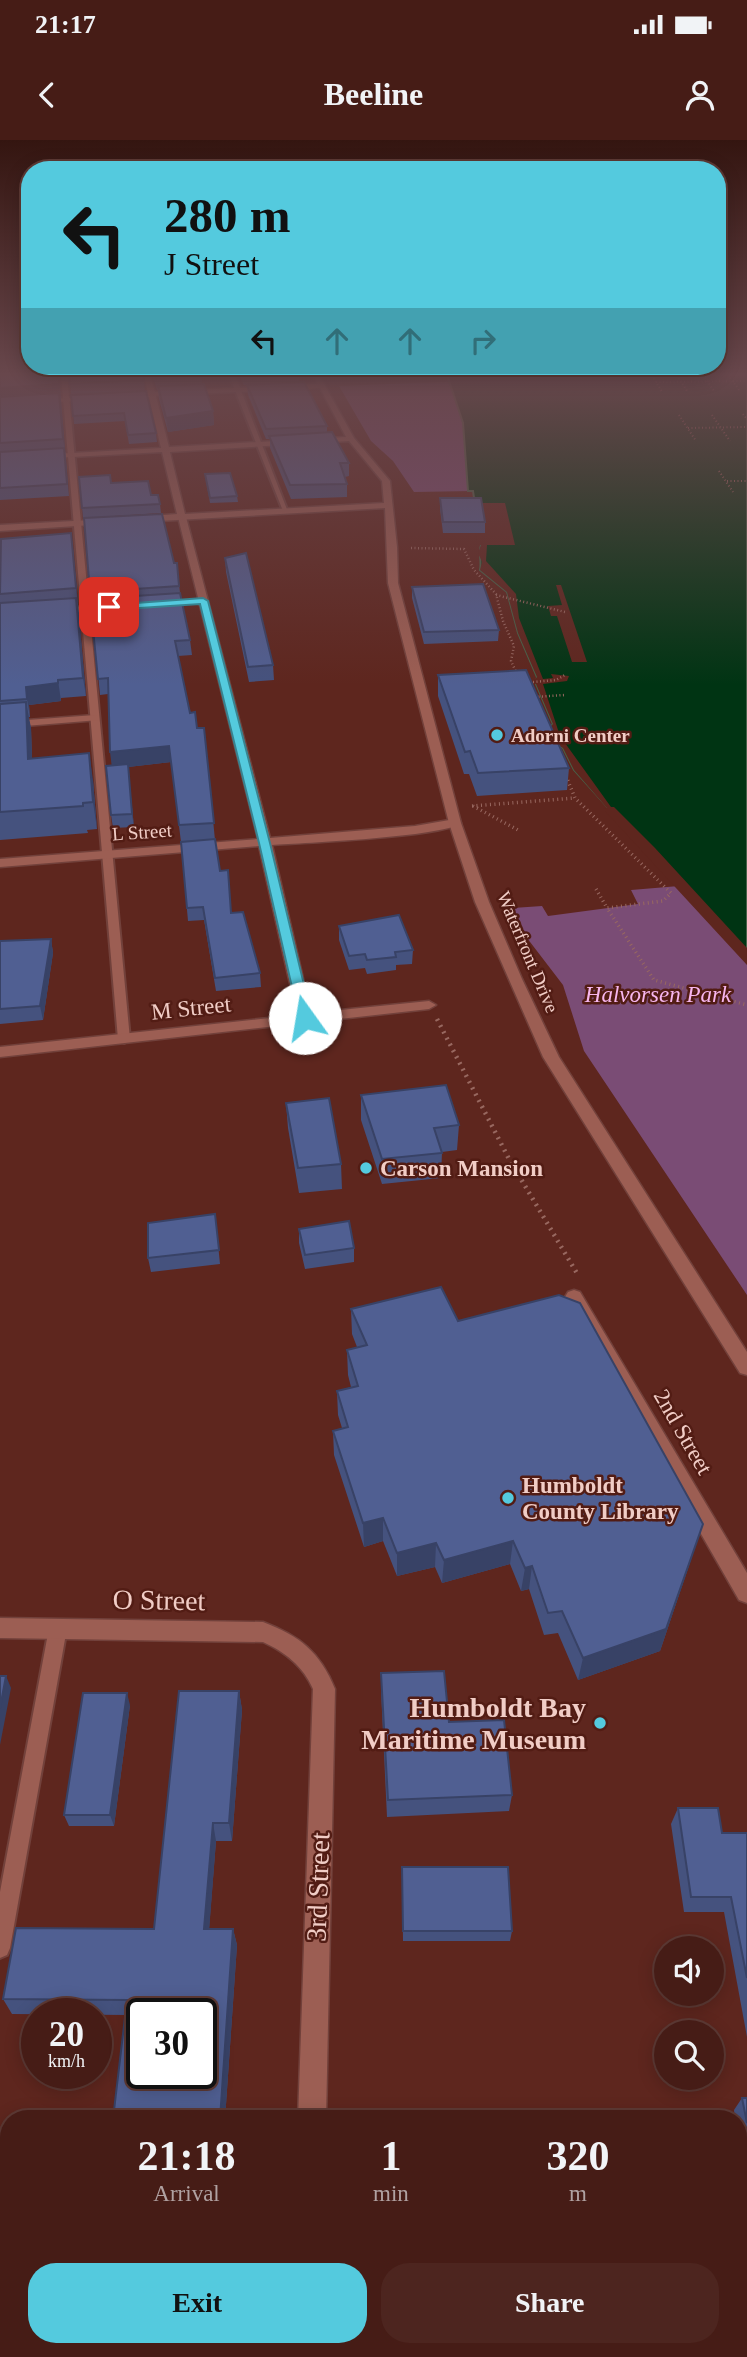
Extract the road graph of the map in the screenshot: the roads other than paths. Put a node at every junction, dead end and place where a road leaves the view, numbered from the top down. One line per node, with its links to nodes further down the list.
1 (74, 478): 10 (lane)
2 (173, 478): 7 (street)
3 (272, 478): 6 (lane)
4 (385, 478): 5 (street, Waterfront Drive)
5 (390, 505): 6 (street); 19 (street, Waterfront Drive)
6 (286, 511): 7 (street)
7 (182, 517): 9 (street); 12 (street)
8 (119, 520): 10 (street)
9 (132, 520)
10 (78, 523): 11 (street); 15 (lane)
11 (0, 528)
12 (203, 601): 13 (street); 20 (street)
13 (191, 602)
14 (126, 606): 15 (street)
15 (86, 609): 16 (street); 17 (lane)
16 (49, 612)
17 (96, 718): 18 (street); 21 (lane)
18 (0, 725)
19 (454, 824): 20 (street, L Street); 28 (street, Waterfront Drive)
20 (265, 843): 21 (street, L Street); 24 (street)
21 (109, 854): 22 (street, L Street); 25 (lane)
22 (0, 863)
23 (429, 1005): 24 (street, M Street)
24 (305, 1018): 25 (street, M Street)
25 (124, 1039): 26 (street, M Street)
26 (0, 1052)
27 (574, 1297): 29 (street, 2nd Street)
28 (747, 1368)
29 (747, 1593)
30 (0, 1628): 31 (street, O Street)
31 (58, 1628): 32 (street, O Street); 33 (lane)
32 (310, 1659): 34 (street, 3rd Street)
33 (0, 1948)
34 (312, 2110)

